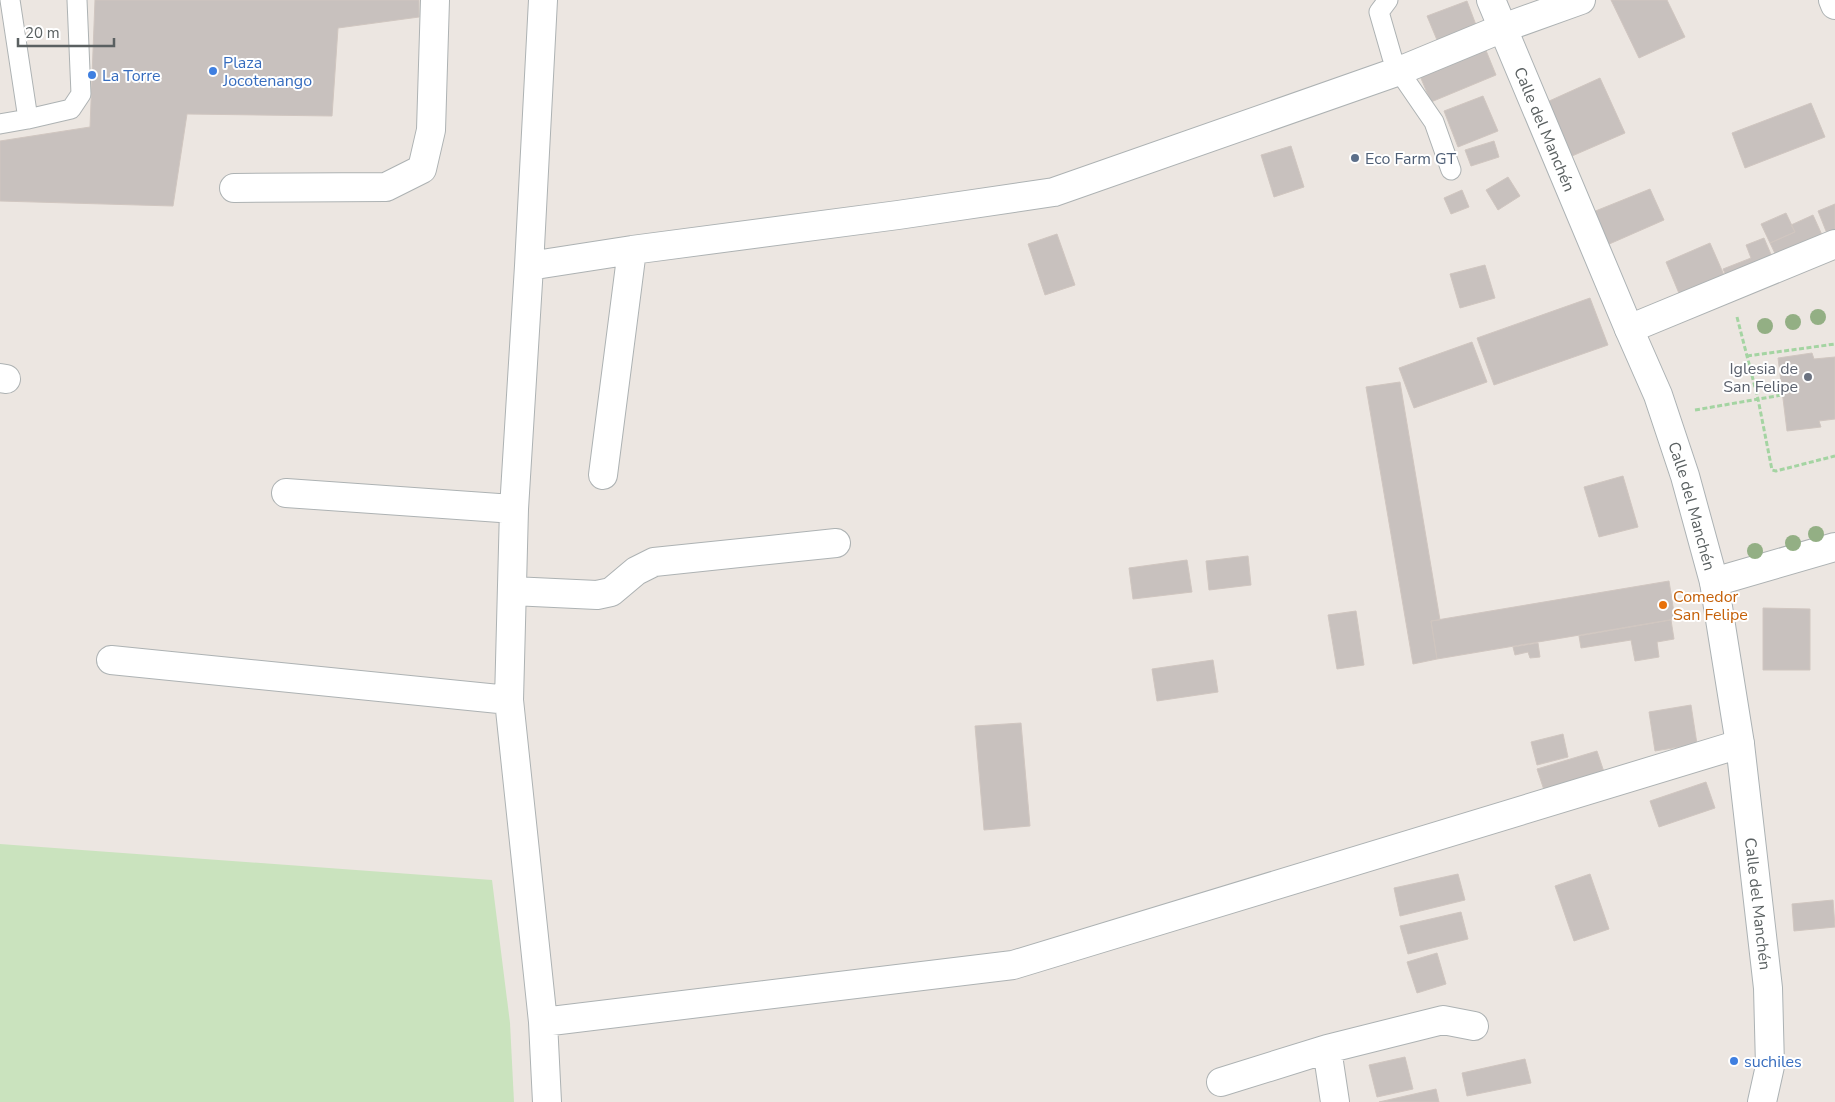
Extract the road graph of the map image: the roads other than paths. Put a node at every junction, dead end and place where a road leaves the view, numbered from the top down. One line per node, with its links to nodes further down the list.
1 (10, 0): 12 (lane)
2 (76, 0): 12 (lane)
3 (435, 0): 15 (street)
4 (543, 0): 18 (street)
5 (1388, 0): 11 (lane)
6 (1491, 0): 10 (street, Calle del Manchén)
7 (1581, 0): 10 (street)
8 (1833, 0): 9 (street)
9 (1835, 5)
10 (1503, 28): 11 (street); 19 (street, Calle del Manchén)
11 (1399, 71): 14 (lane); 17 (street)
12 (28, 119): 13 (lane)
13 (0, 124)
14 (1451, 170)
15 (234, 188)
16 (1835, 244): 19 (street)
17 (632, 250): 18 (street); 20 (street)
18 (529, 266): 22 (street)
19 (1629, 329): 25 (street, Calle del Manchén)
20 (603, 475)
21 (286, 493): 22 (street)
22 (514, 508): 26 (street)
23 (836, 543): 26 (street)
24 (1835, 546): 25 (street)
25 (1714, 582): 29 (street, Calle del Manchén)
26 (512, 591): 28 (street)
27 (111, 660): 28 (street)
28 (509, 700): 30 (street)
29 (1740, 744): 30 (street); 36 (street, Calle del Manchén)
30 (543, 1022): 34 (street)
31 (1474, 1026): 32 (street)
32 (1327, 1049): 33 (street); 35 (street)
33 (1221, 1082)
34 (547, 1102)
35 (1335, 1102)
36 (1762, 1102)

